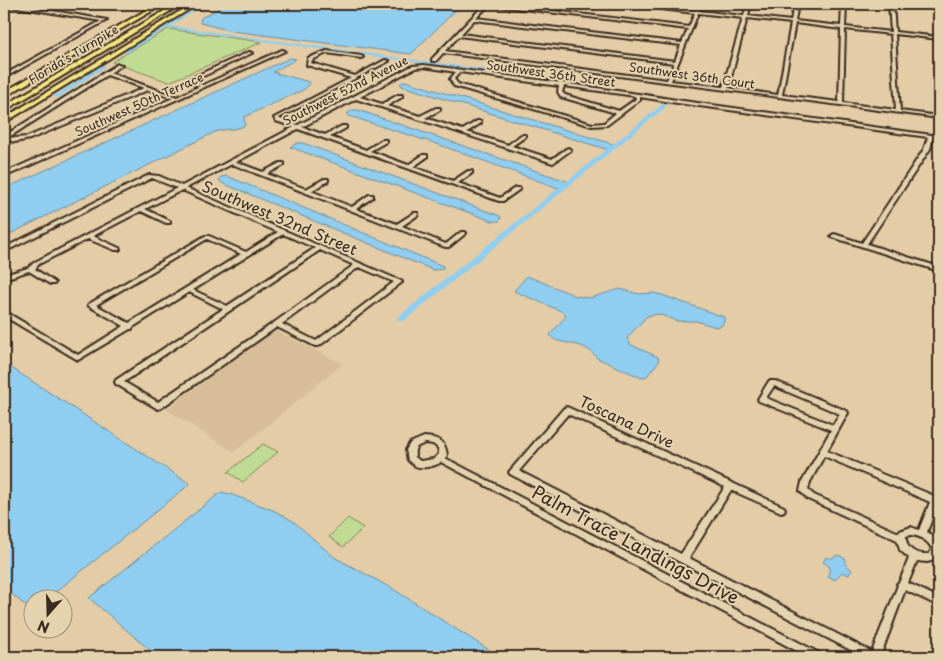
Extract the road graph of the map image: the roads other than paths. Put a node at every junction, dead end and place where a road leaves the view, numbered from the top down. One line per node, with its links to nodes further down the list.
1 (6, 4): 13 (street)
2 (43, 4): 13 (street)
3 (161, 4): 25 (highway, Florida's Turnpike)
4 (179, 4): 18 (highway, Florida's Turnpike)
5 (196, 4): 33 (highway)
6 (488, 4): 16 (street); 19 (street)
7 (627, 4): 14 (street)
8 (700, 4): 14 (street)
9 (749, 4): 15 (street)
10 (796, 4): 17 (street)
11 (844, 4): 20 (street)
12 (891, 4): 22 (street)
13 (34, 8): 38 (street)
14 (697, 11): 15 (street); 19 (street)
15 (745, 17): 17 (street); 45 (street)
16 (473, 19): 21 (street); 24 (street)
17 (794, 22): 20 (street); 48 (street)
18 (145, 24): 58 (highway, Florida's Turnpike); 63 (highway)
19 (690, 28): 24 (street)
20 (843, 28): 22 (street); 55 (street)
21 (458, 34): 27 (street); 32 (street)
22 (894, 34): 23 (street); 59 (street)
23 (939, 38)
24 (683, 44): 32 (street)
25 (86, 47): 43 (highway); 46 (highway, Florida's Turnpike)
26 (283, 51): 42 (street, Southwest 50th Terrace)
27 (442, 52): 30 (street); 40 (street, Southwest 36th Court)
28 (250, 53): 42 (street)
29 (361, 57): 39 (street)
30 (434, 60)
31 (387, 61): 39 (street)
32 (676, 62): 40 (street)
33 (97, 65): 63 (highway); 65 (highway)
34 (120, 65): 37 (street)
35 (418, 66): 36 (street, Southwest 36th Street); 49 (street, Southwest 52nd Avenue)
36 (460, 70): 41 (street, Southwest 36th Street); 60 (street)
37 (107, 74): 44 (street); 73 (street)
38 (4, 77)
39 (354, 77): 66 (street)
40 (669, 81): 45 (street, Southwest 36th Court)
41 (562, 84): 50 (street, Southwest 36th Street); 60 (street)
42 (203, 86): 52 (street, Southwest 50th Terrace)
43 (4, 88)
44 (148, 88): 52 (street); 73 (street)
45 (724, 89): 48 (street, Southwest 36th Court)
46 (4, 95)
47 (400, 96): 56 (street)
48 (780, 96): 55 (street, Southwest 36th Court)
49 (357, 97): 56 (street); 66 (street, Southwest 52nd Avenue)
50 (637, 97): 51 (street, Southwest 36th Street); 53 (street, Southwest 36th Street); 60 (street)
51 (655, 97): 53 (street); 54 (street, Southwest 36th Street)
52 (176, 98): 84 (street, Southwest 50th Terrace)
53 (645, 100): 54 (street, Southwest 36th Street)
54 (681, 102): 70 (street, Southwest 36th Street)
55 (840, 104): 59 (street, Southwest 36th Court)
56 (383, 106): 62 (street)
57 (438, 108): 62 (street)
58 (4, 109)
59 (898, 111): 61 (street, Southwest 36th Court)
60 (620, 113)
61 (939, 116)
62 (421, 118): 68 (street)
63 (4, 120)
64 (479, 122): 68 (street)
65 (4, 127)
66 (300, 127): 71 (street); 79 (street, Southwest 52nd Avenue)
67 (344, 127): 71 (street)
68 (463, 132): 75 (street)
69 (523, 136): 75 (street)
70 (931, 136): 72 (street, Southwest 36th Street); 100 (street)
71 (326, 137): 77 (street)
72 (939, 137)
73 (4, 138)
74 (384, 141): 77 (street)
75 (508, 147): 76 (street)
76 (568, 150)
77 (366, 151): 81 (street)
78 (425, 156): 81 (street)
79 (234, 162): 83 (street); 88 (street, Southwest 52nd Avenue)
80 (282, 164): 83 (street)
81 (409, 167): 86 (street)
82 (470, 172): 86 (street)
83 (263, 174): 89 (street)
84 (4, 175)
85 (326, 180): 89 (street)
86 (454, 183): 87 (street)
87 (517, 188)
88 (184, 189): 92 (street, Southwest 52nd Avenue); 96 (street, Southwest 32nd Street); 103 (street, Southwest 32nd Street)
89 (307, 191): 91 (street)
90 (371, 196): 91 (street)
91 (352, 209): 95 (street)
92 (143, 210): 94 (street); 99 (street, Southwest 52nd Avenue)
93 (416, 214): 95 (street)
94 (168, 222)
95 (397, 226): 97 (street)
96 (283, 231): 101 (street, Southwest 32nd Street); 104 (street)
97 (463, 233)
98 (834, 236): 100 (street)
99 (91, 238): 102 (street); 107 (street, Southwest 52nd Avenue)
100 (864, 245): 106 (street)
101 (320, 247): 105 (street, Southwest 32nd Street); 111 (street)
102 (117, 249)
103 (4, 250)
104 (246, 254): 110 (street); 114 (street)
105 (359, 264): 113 (street); 113 (street, Southwest 32nd Street)
106 (939, 268)
107 (30, 269): 108 (street, Southwest 52nd Avenue); 109 (street)
108 (4, 277)
109 (52, 284)
110 (189, 290): 111 (street); 114 (street)
111 (227, 308): 113 (street)
112 (4, 313): 114 (street)
113 (277, 324)
114 (130, 326)
115 (835, 429): 115 (street); 116 (street)
116 (822, 452): 119 (street); 122 (street)
117 (441, 459): 128 (street, Palm Trace Landings Drive)
118 (730, 485): 120 (street, Toscana Drive); 125 (street); 125 (street, Toscana Drive)
119 (937, 501): 121 (street)
120 (781, 509)
121 (922, 534): 122 (street); 123 (street)
122 (901, 538): 124 (street)
123 (937, 554): 124 (street)
124 (914, 556): 126 (street)
125 (683, 559): 129 (street, Toscana Drive)
126 (902, 584): 127 (street); 129 (street)
127 (939, 602)
128 (817, 657)
129 (874, 657)

